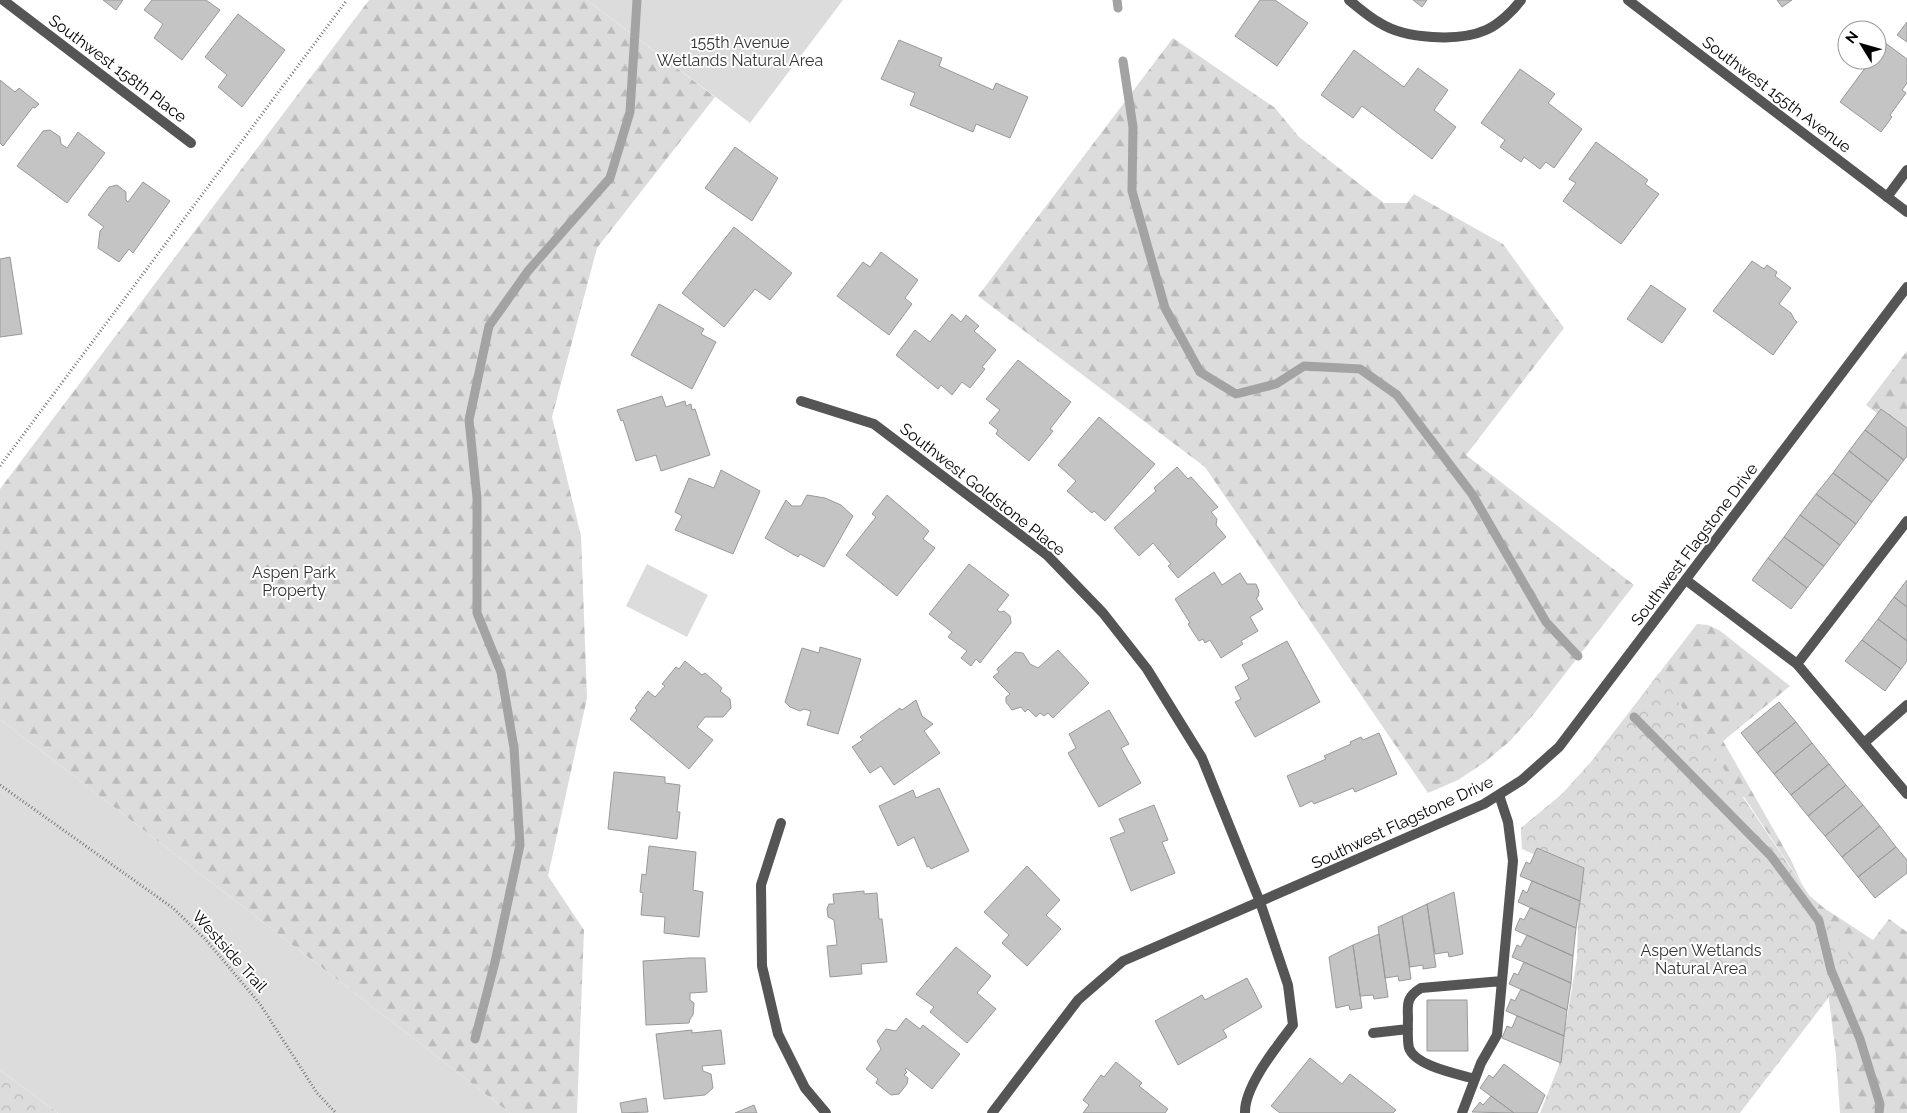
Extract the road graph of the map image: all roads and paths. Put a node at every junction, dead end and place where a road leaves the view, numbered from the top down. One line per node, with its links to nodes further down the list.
1 (3, 0): 6 (street, Southwest 158th Place)
2 (347, 0): 12 (path)
3 (1349, 0): 4 (street)
4 (1521, 0)
5 (1628, 0): 8 (street, Southwest 155th Avenue)
6 (191, 143)
7 (1907, 170): 8 (street)
8 (1887, 197): 9 (street, Southwest 155th Avenue)
9 (1907, 212)
10 (1907, 287): 14 (street, Southwest Flagstone Drive)
11 (801, 401): 22 (street, Southwest Goldstone Place)
12 (0, 466)
13 (1907, 521): 15 (street)
14 (1686, 580): 15 (street); 20 (street, Southwest Flagstone Drive)
15 (1797, 664): 17 (street)
16 (1907, 705): 17 (street)
17 (1864, 743): 19 (street)
18 (0, 786): 27 (path, Westside Trail)
19 (1907, 794)
20 (1499, 795): 22 (street, Southwest Flagstone Drive); 23 (street)
21 (780, 823): 28 (street)
22 (1260, 902): 29 (street, Southwest Flagstone Drive); 30 (street, Southwest Goldstone Place)
23 (1502, 981): 24 (street); 26 (street)
24 (1408, 1029): 25 (street); 26 (street)
25 (1373, 1033)
26 (1475, 1079): 31 (street)
27 (336, 1113)
28 (826, 1113)
29 (992, 1113)
30 (1245, 1113)
31 (1462, 1113)

